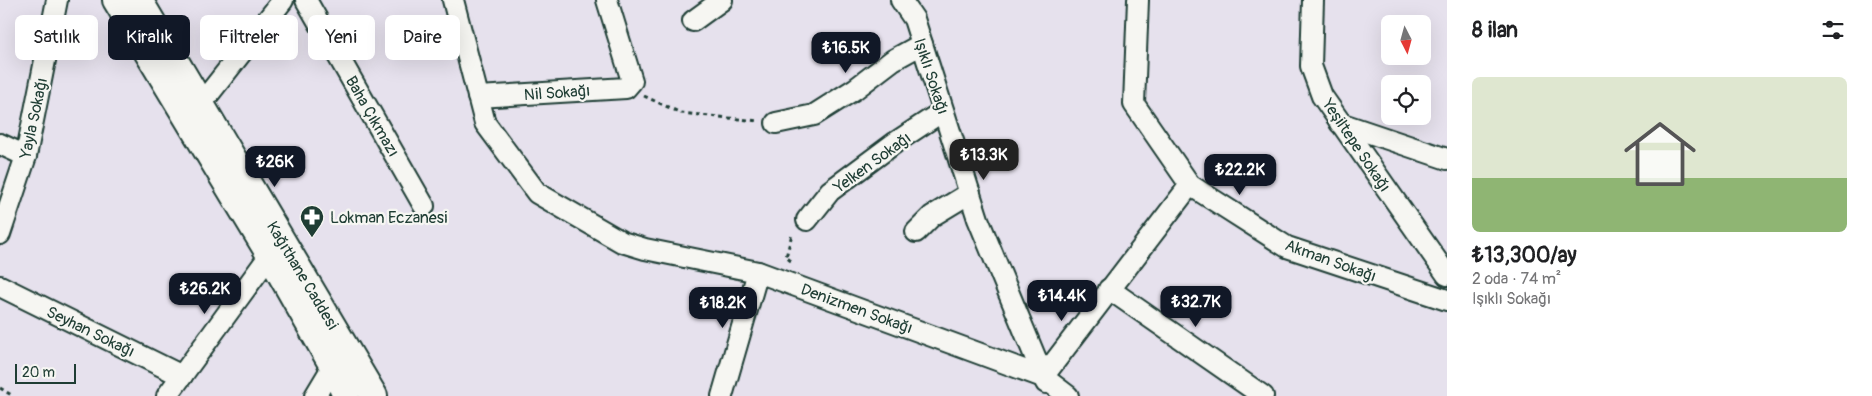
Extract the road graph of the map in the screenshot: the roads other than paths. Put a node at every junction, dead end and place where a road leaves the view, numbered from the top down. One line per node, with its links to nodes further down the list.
1 (57, 0): 20 (street, Yayla Sokağı)
2 (116, 0): 28 (main road, Kağıthane Caddesi)
3 (139, 0): 15 (main road, Kağıthane Caddesi)
4 (283, 0): 15 (street)
5 (306, 0): 24 (street, Baha Çıkmazı)
6 (453, 0): 14 (street, Denizmen Sokağı)
7 (607, 0): 14 (street, Nil Sokağı)
8 (722, 0): 12 (street)
9 (901, 0): 13 (street, Işıklı Sokağı)
10 (1138, 0): 22 (street, Akman Sokağı)
11 (1313, 0): 18 (street, Yeşiltepe Sokağı)
12 (693, 21)
13 (922, 44): 16 (street, Işıklı Sokağı); 17 (street)
14 (478, 97): 29 (street, Denizmen Sokağı)
15 (201, 104): 40 (main road, Kağıthane Caddesi)
16 (944, 111): 23 (street, Işıklı Sokağı); 25 (street, Yelken Sokağı)
17 (776, 123)
18 (1340, 123): 21 (street); 30 (street, Yeşiltepe Sokağı)
19 (0, 144): 20 (street)
20 (26, 156): 27 (street, Yayla Sokağı)
21 (1447, 159)
22 (1190, 185): 32 (street); 33 (street, Akman Sokağı)
23 (970, 193): 26 (street); 36 (street, Işıklı Sokağı)
24 (424, 206)
25 (808, 220)
26 (916, 232)
27 (0, 234)
28 (270, 255): 34 (main road, Kağıthane Caddesi); 35 (street)
29 (758, 272): 36 (street, Denizmen Sokağı); 41 (street)
30 (1447, 275)
31 (0, 286): 35 (street, Seyhan Sokağı)
32 (1109, 288): 36 (street); 44 (street)
33 (1447, 300)
34 (333, 366): 38 (street); 39 (main road, Kağıthane Caddesi)
35 (182, 376): 37 (street)
36 (1043, 377): 42 (street, Işıklı Sokağı); 43 (street)
37 (167, 396)
38 (315, 396)
39 (346, 396)
40 (374, 396)
41 (722, 396)
42 (1053, 396)
43 (1068, 396)
44 (1263, 396)

